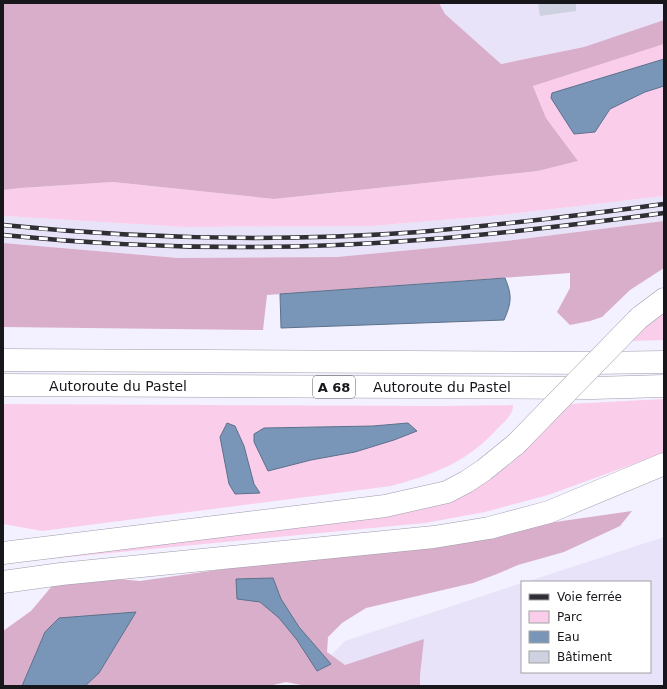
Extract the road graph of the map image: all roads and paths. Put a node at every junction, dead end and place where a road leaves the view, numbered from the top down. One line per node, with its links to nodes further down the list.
1 (664, 299): 7 (highway, bridge)
2 (3, 360): 3 (highway, Autoroute du Pastel / A 68)
3 (664, 362)
4 (3, 385): 5 (highway, Autoroute du Pastel / A 68)
5 (664, 386)
6 (664, 464): 8 (highway)
7 (3, 553)
8 (3, 582)

